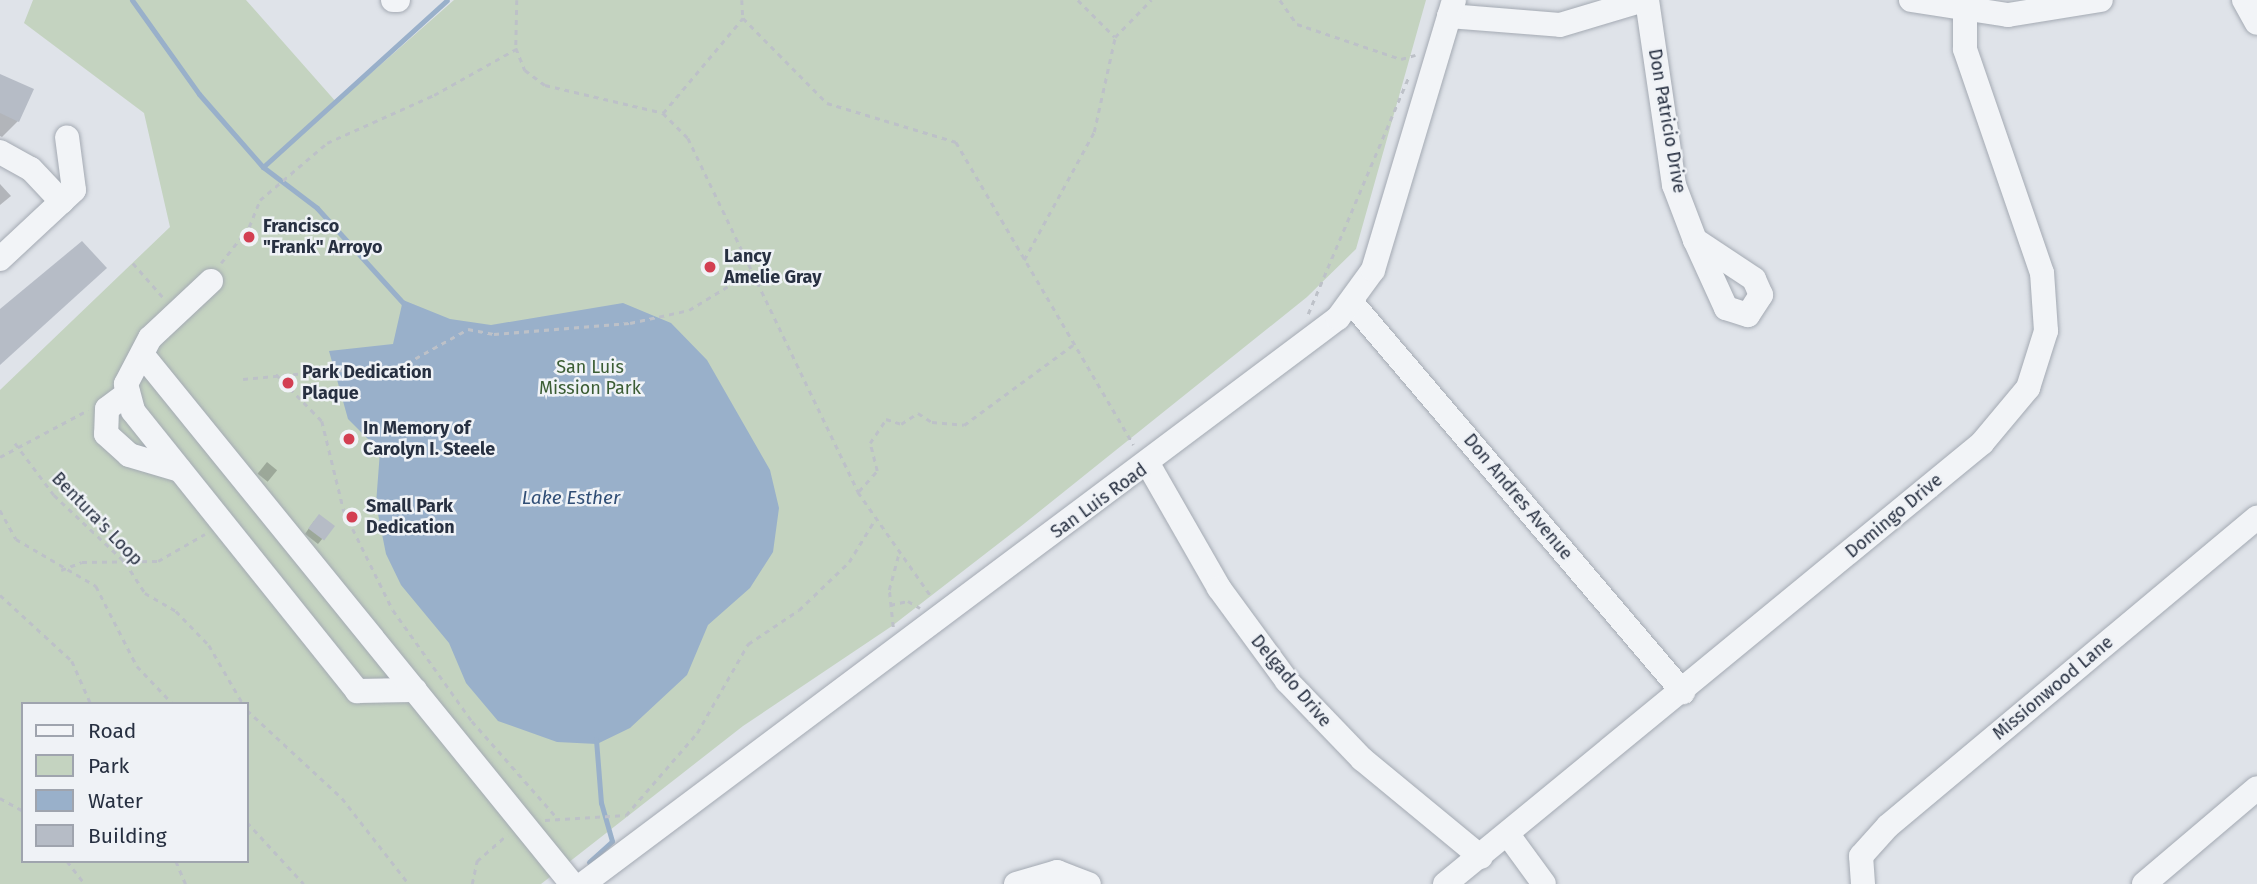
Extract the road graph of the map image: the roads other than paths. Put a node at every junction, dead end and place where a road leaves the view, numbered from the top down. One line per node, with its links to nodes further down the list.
1 (393, 0): 2 (street)
2 (398, 0)
3 (1646, 0): 7 (street); 13 (street, Don Patricio Drive)
4 (1911, 0): 8 (street)
5 (2101, 0): 8 (street)
6 (2244, 0): 9 (street)
7 (1452, 8): 16 (street, San Luis Road)
8 (1965, 11): 23 (street, Domingo Drive)
9 (2257, 23)
10 (66, 136): 12 (street)
11 (0, 152): 12 (street)
12 (62, 202): 14 (street)
13 (1695, 240)
14 (0, 259)
15 (211, 281): 17 (street)
16 (1352, 303): 19 (street, San Luis Road); 23 (street, Don Andres Avenue)
17 (145, 358): 18 (street); 22 (street)
18 (128, 393): 20 (street); 20 (street)
19 (1140, 454): 26 (street, Delgado Drive); 27 (street, San Luis Road)
20 (180, 470): 22 (street)
21 (2257, 518): 28 (street, Missionwood Lane)
22 (401, 682): 29 (street)
23 (1683, 692): 25 (street, Domingo Drive)
24 (2257, 788): 36 (street)
25 (1509, 836): 26 (street, Domingo Drive); 35 (street)
26 (1481, 857): 34 (street, Domingo Drive)
27 (615, 859): 30 (street, San Luis Road); 31 (street)
28 (1861, 875)
29 (572, 884)
30 (583, 884)
31 (621, 884)
32 (1016, 884): 33 (street)
33 (1089, 884)
34 (1445, 884)
35 (1544, 884)
36 (2144, 884)

